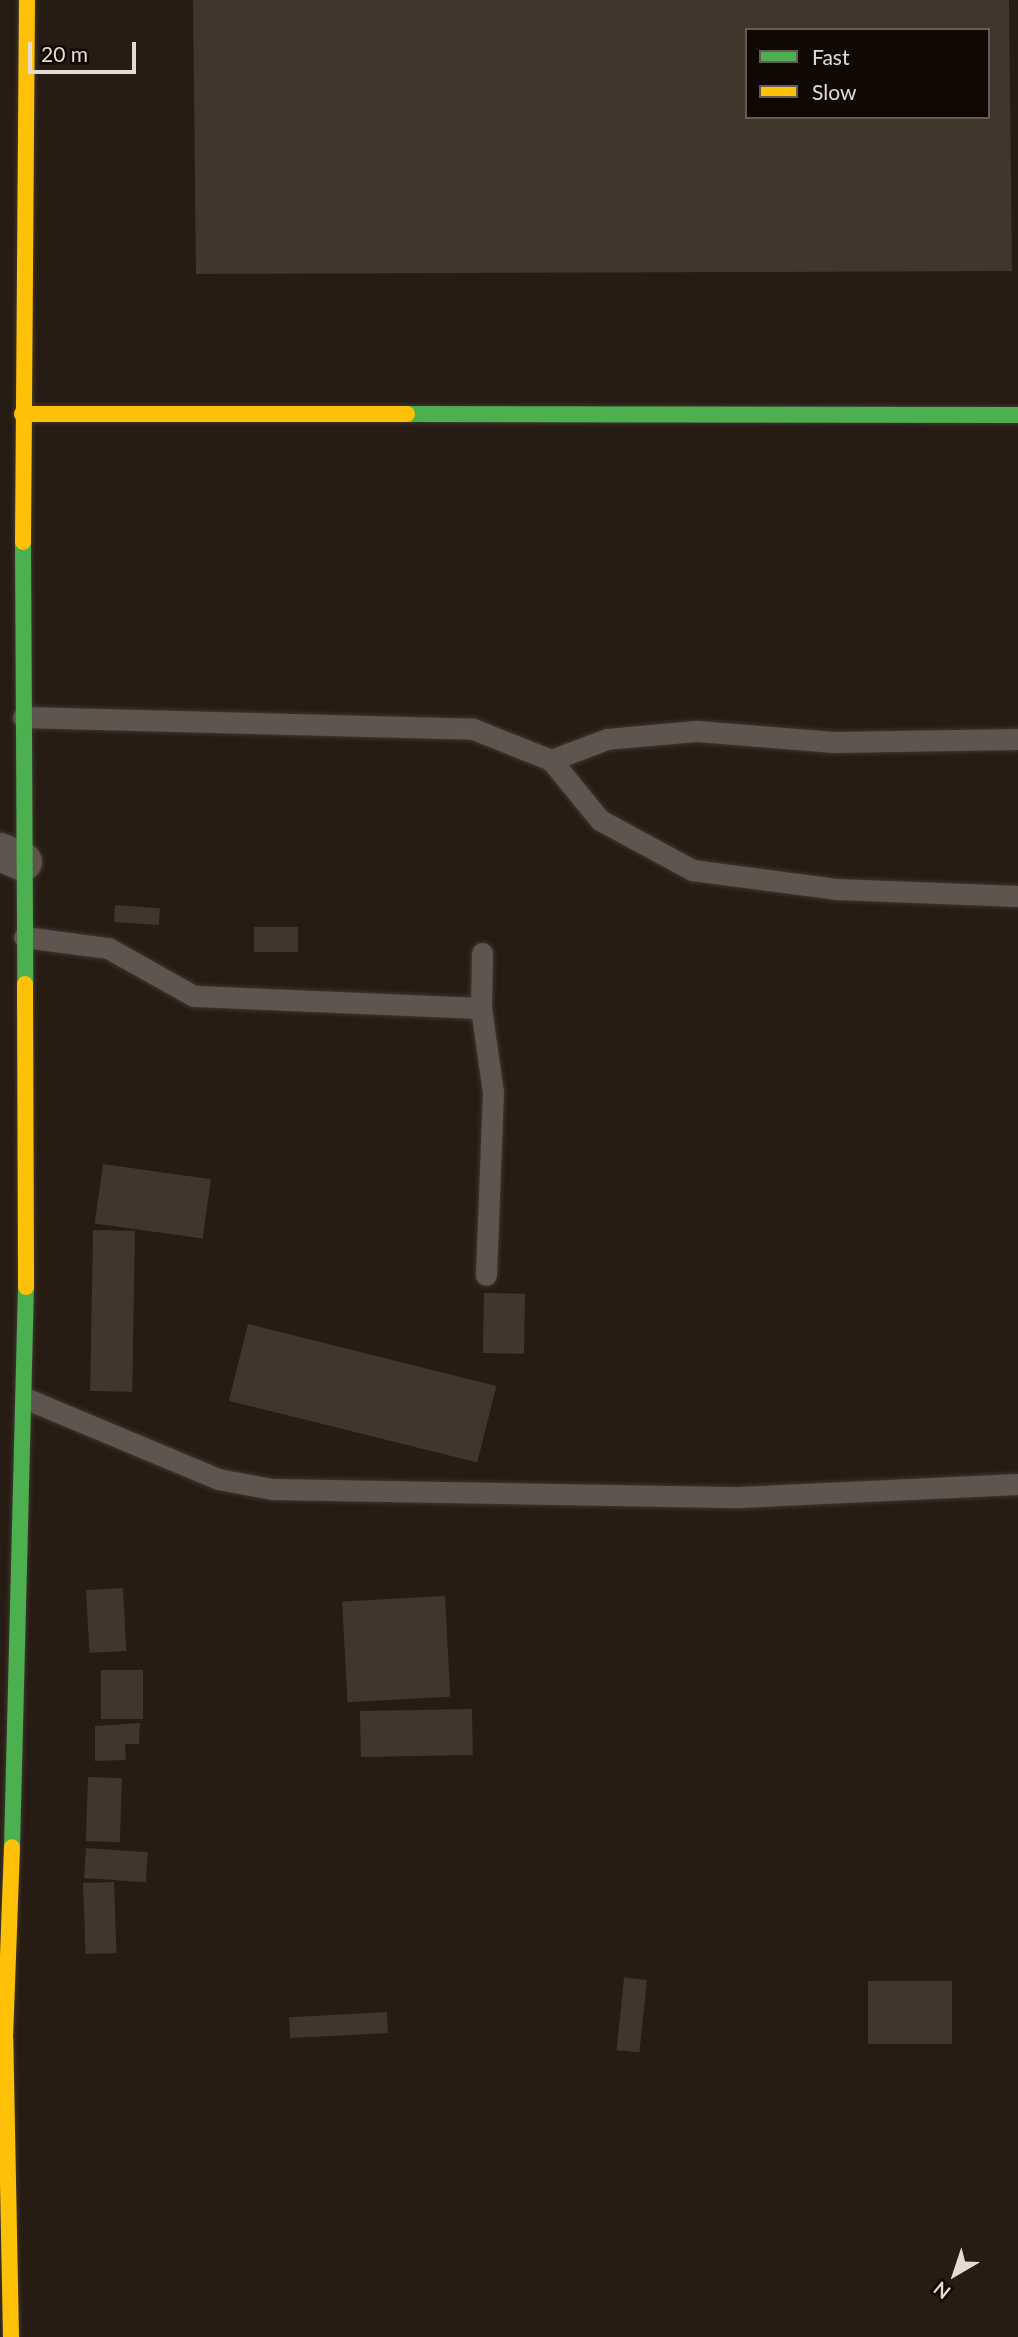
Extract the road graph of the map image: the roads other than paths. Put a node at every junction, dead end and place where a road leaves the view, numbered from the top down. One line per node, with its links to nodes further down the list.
1 (27, 0): 2 (street)
2 (22, 414): 3 (street); 4 (street)
3 (1018, 415)
4 (23, 717): 6 (lane); 7 (street)
5 (1018, 739): 6 (lane)
6 (551, 760): 8 (lane)
7 (11, 857): 9 (street)
8 (1018, 896)
9 (24, 937): 11 (lane); 13 (street)
10 (482, 953): 11 (lane)
11 (481, 1008): 12 (lane)
12 (486, 1275)
13 (27, 1399): 14 (lane); 15 (street)
14 (1018, 1484)
15 (3, 2037): 16 (street)
16 (11, 2337)

